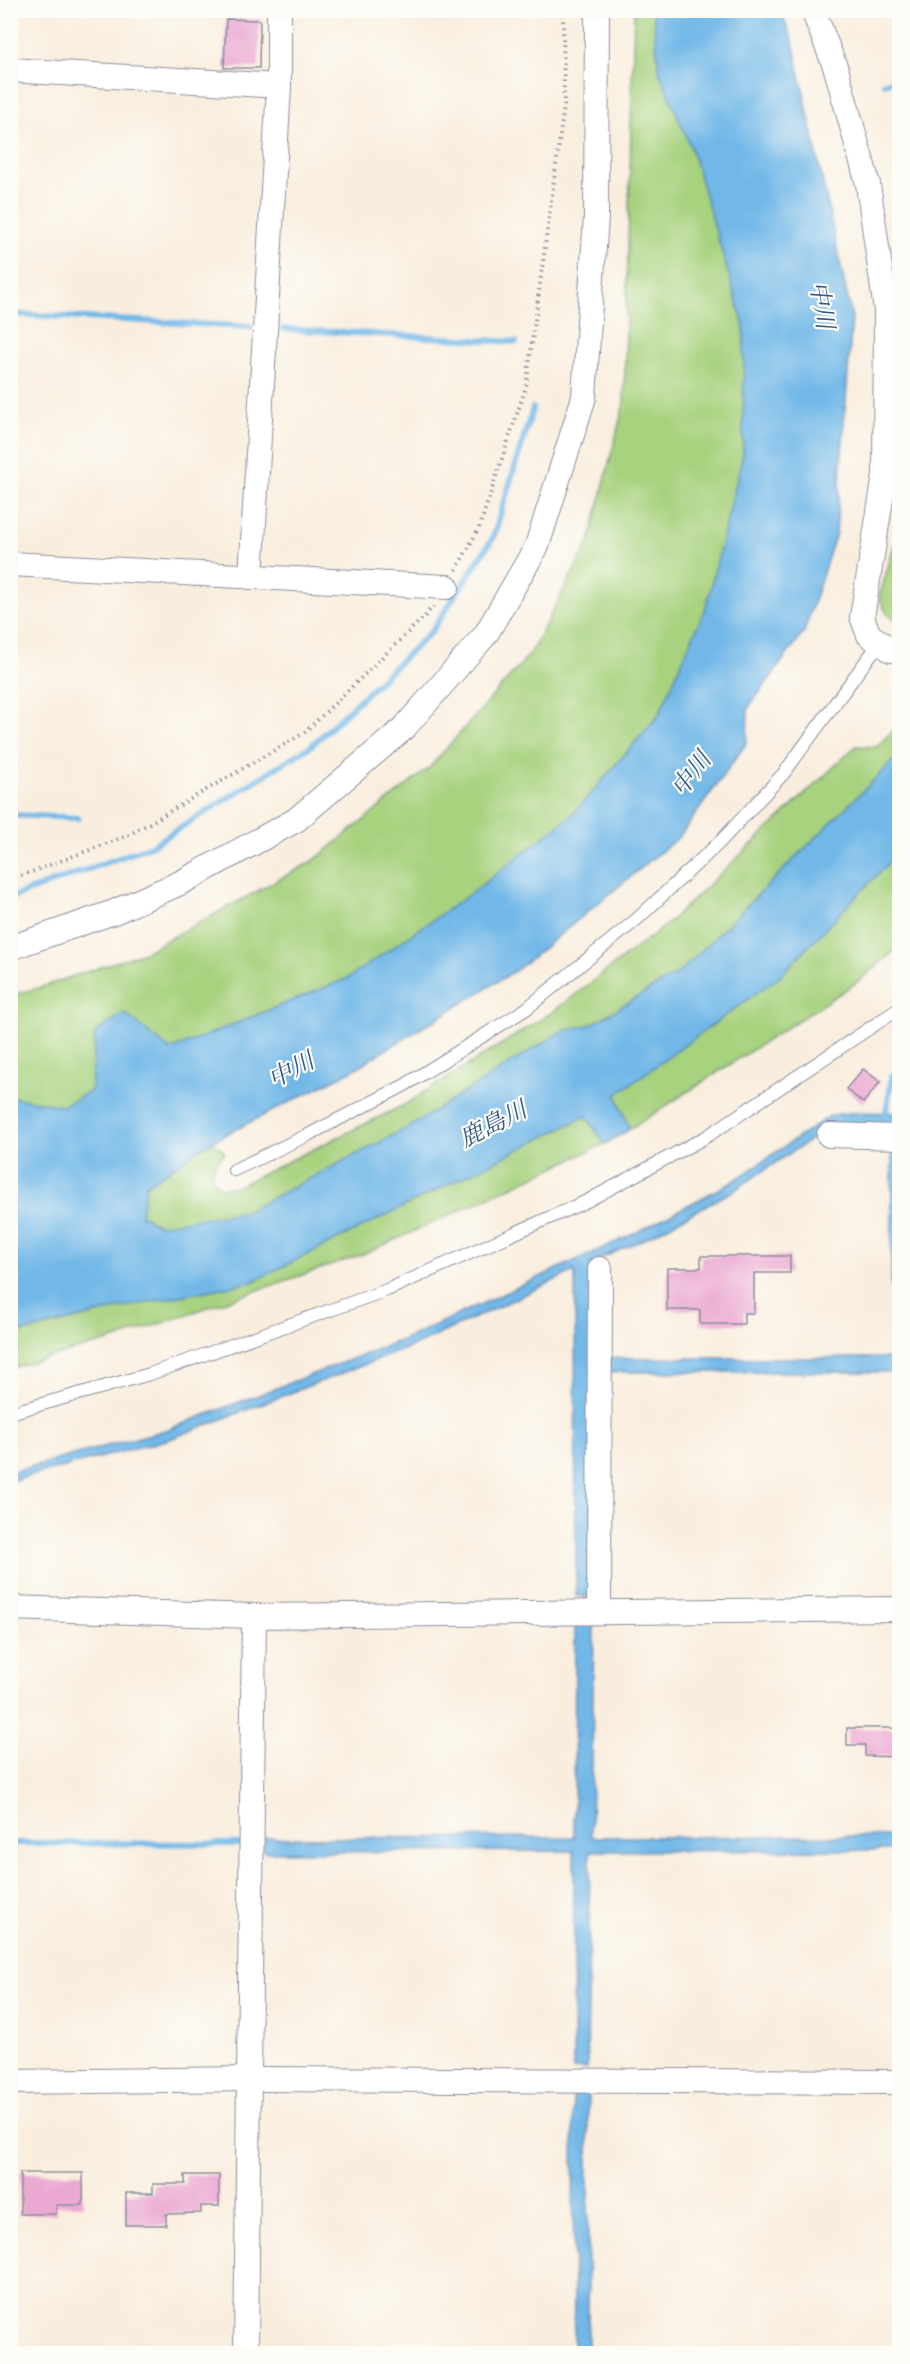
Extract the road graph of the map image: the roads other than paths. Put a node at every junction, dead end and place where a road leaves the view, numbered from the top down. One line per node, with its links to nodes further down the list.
1 (279, 10): 5 (street)
2 (597, 10): 11 (street)
3 (813, 10): 6 (street)
4 (10, 70): 5 (street)
5 (279, 86): 8 (street)
6 (892, 474): 10 (street)
7 (10, 564): 8 (street)
8 (251, 577): 9 (street)
9 (447, 587)
10 (890, 646): 15 (lane)
11 (10, 948)
12 (900, 1008): 17 (lane)
13 (829, 1135): 14 (street)
14 (900, 1137)
15 (234, 1170)
16 (600, 1269): 20 (street)
17 (10, 1413)
18 (10, 1608): 21 (street)
19 (900, 1609): 20 (street)
20 (599, 1612): 21 (street)
21 (254, 1616): 22 (street)
22 (250, 2079): 23 (street); 24 (street); 25 (street)
23 (10, 2082)
24 (900, 2082)
25 (246, 2354)

